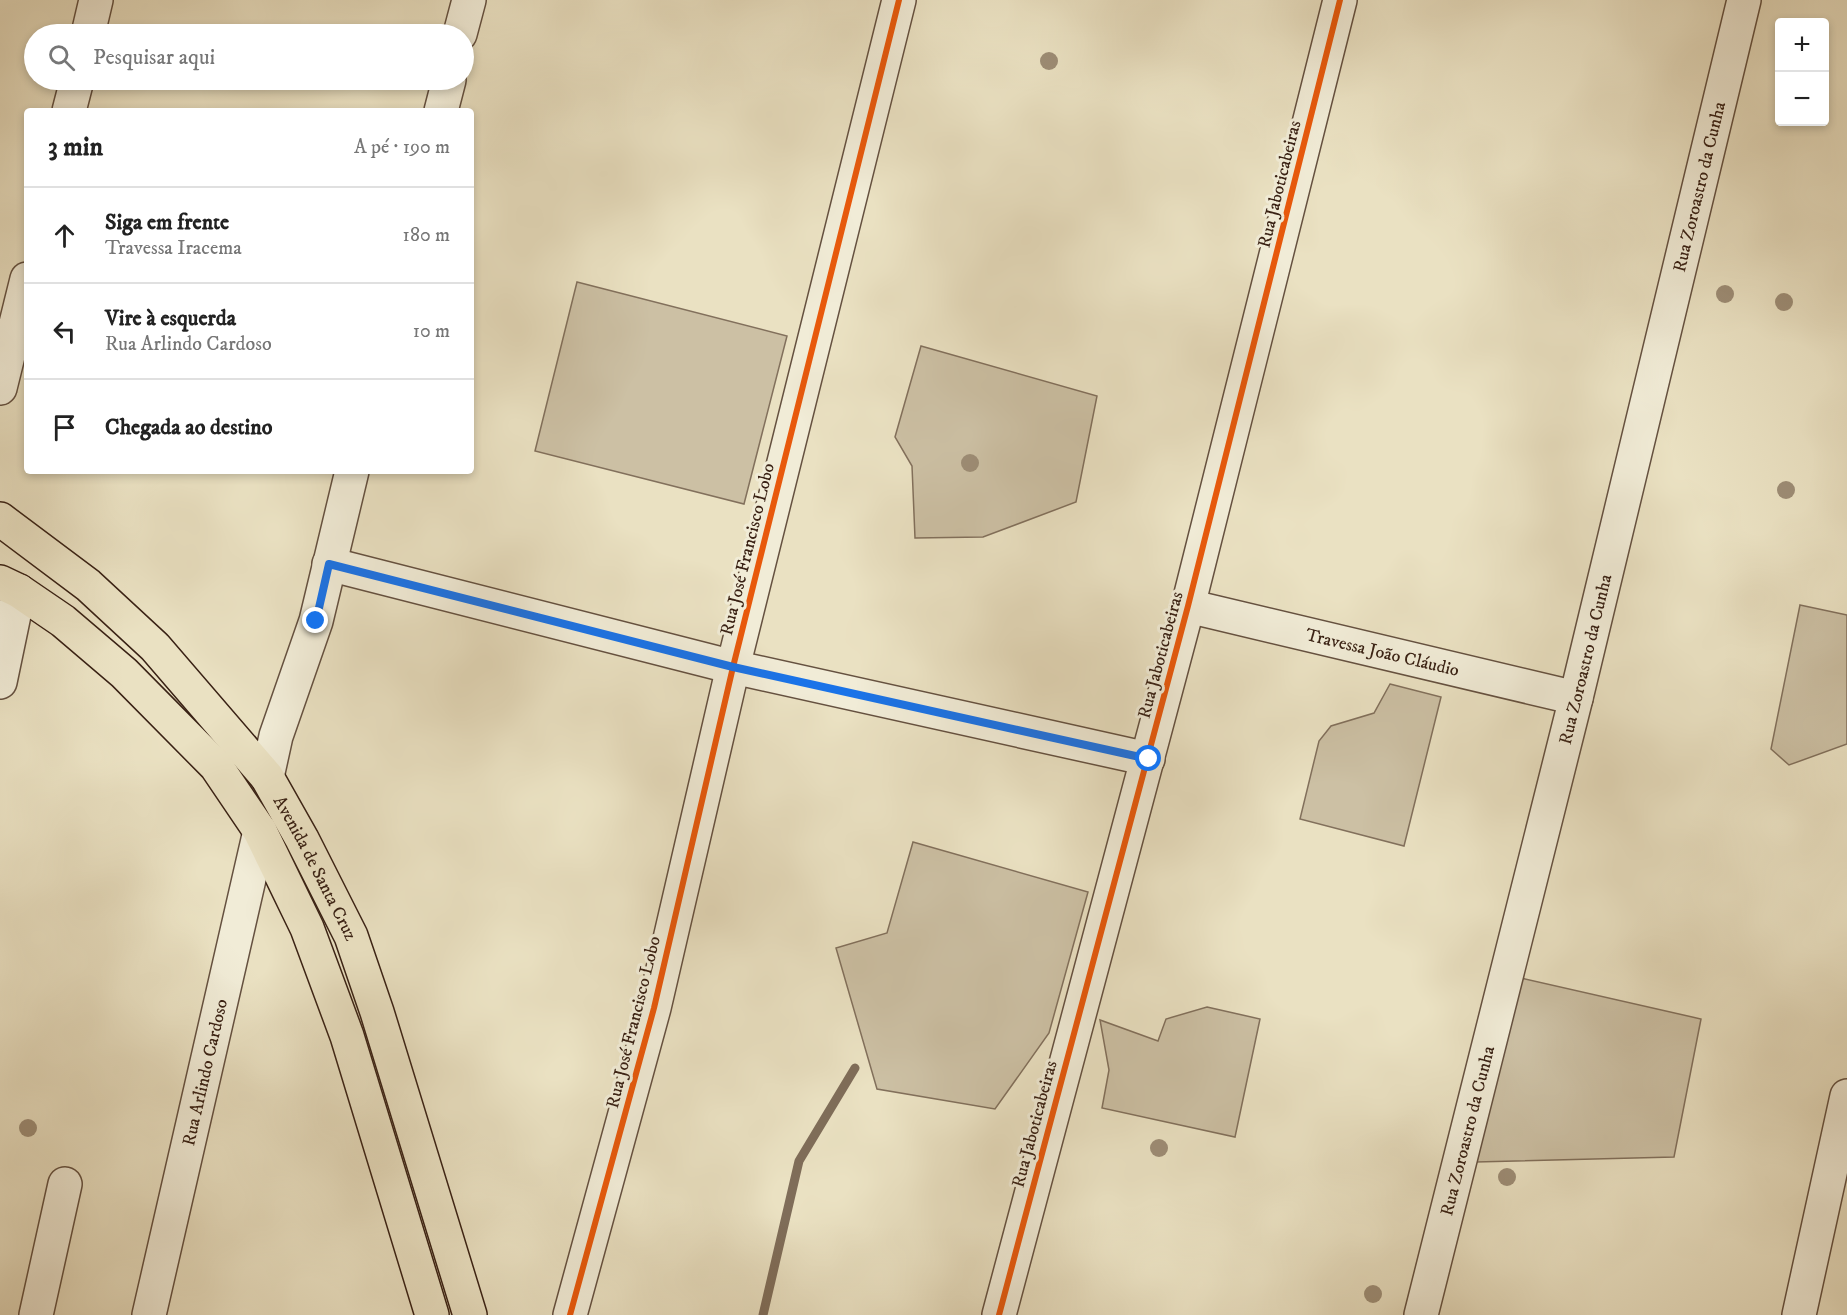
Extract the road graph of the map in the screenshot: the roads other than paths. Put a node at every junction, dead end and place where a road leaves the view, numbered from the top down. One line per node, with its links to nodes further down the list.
1 (96, 0): 6 (street)
2 (469, 0): 7 (street)
3 (899, 0): 19 (street, Rua José Francisco Lobo)
4 (1340, 0): 18 (street, Rua Jaboticabeiras)
5 (1744, 0): 21 (street, Rua Zoroastro da Cunha)
6 (90, 24)
7 (463, 24)
8 (74, 90): 10 (street)
9 (446, 90): 11 (street)
10 (70, 108)
11 (442, 108)
12 (24, 291): 13 (street)
13 (0, 388)
14 (351, 474): 16 (street)
15 (0, 519): 23 (main road, Avenida de Santa Cruz)
16 (329, 564): 19 (street); 23 (street)
17 (10, 587): 20 (street); 24 (main road, Avenida de Santa Cruz)
18 (1188, 606): 21 (street, Travessa João Cláudio); 22 (street, Rua Jaboticabeiras)
19 (733, 667): 22 (street); 31 (street, Rua José Francisco Lobo)
20 (0, 682)
21 (1576, 698): 33 (street, Rua Zoroastro da Cunha)
22 (1149, 759): 32 (street, Rua Jaboticabeiras)
23 (267, 777): 30 (main road, Avenida de Santa Cruz)
24 (260, 831): 28 (street, Rua Arlindo Cardoso); 29 (main road, Avenida de Santa Cruz)
25 (1847, 1096): 34 (street)
26 (65, 1184): 27 (street)
27 (36, 1315)
28 (149, 1315)
29 (432, 1315)
30 (470, 1315)
31 (570, 1315)
32 (999, 1315)
33 (1420, 1315)
34 (1800, 1315)

